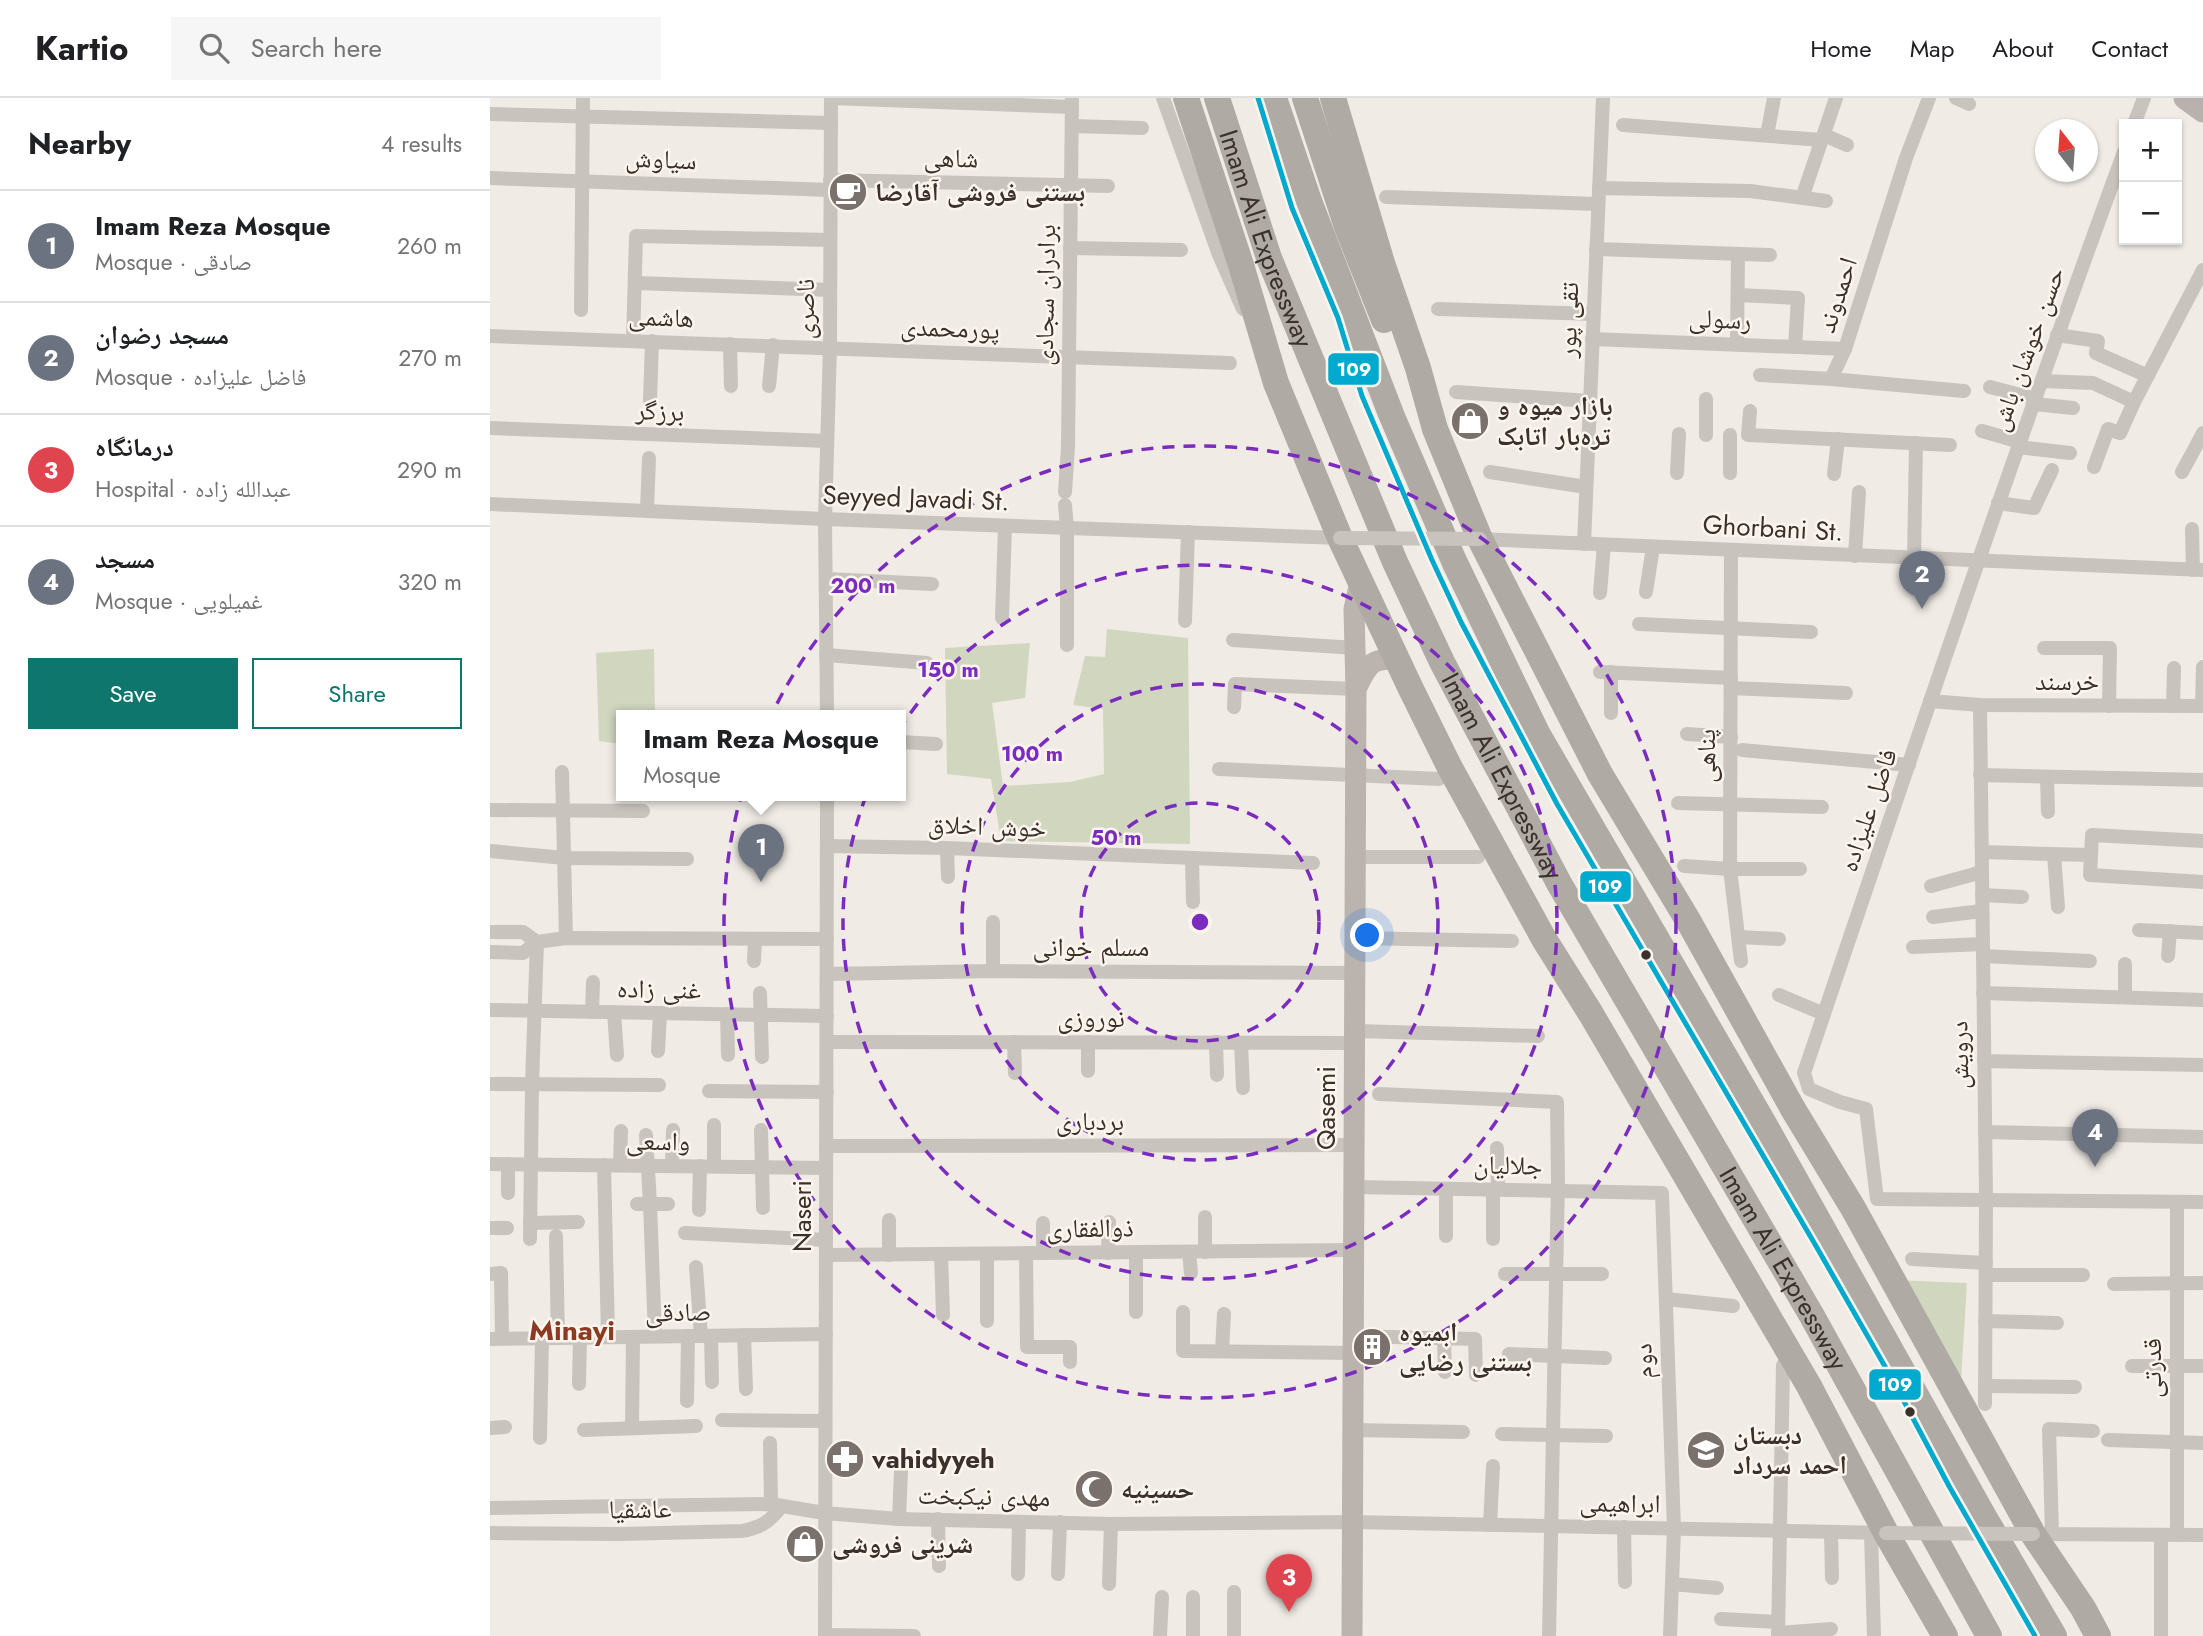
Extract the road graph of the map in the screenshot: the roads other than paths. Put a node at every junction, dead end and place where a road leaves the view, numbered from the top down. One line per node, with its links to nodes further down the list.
1 (583, 98): 18 (street)
2 (831, 98): 15 (street); 20 (street, ناصری)
3 (1163, 98): 68 (street)
4 (1186, 98): 68 (highway)
5 (1217, 98): 435 (highway, Imam Ali Expressway)
6 (1274, 98): 436 (highway, Imam Ali Expressway)
7 (1305, 98): 82 (highway)
8 (1333, 98): 82 (highway)
9 (1603, 98): 33 (street, تقی پور)
10 (1774, 98): 24 (street)
11 (1836, 98): 25 (street)
12 (1928, 98): 61 (street, احمدوند)
13 (2144, 98): 19 (street)
14 (2185, 98): 16 (main road)
15 (1072, 103): 22 (street, برادران سجادی)
16 (2203, 111)
17 (490, 114): 18 (street)
18 (583, 117): 20 (street); 29 (street)
19 (2136, 119)
20 (831, 123): 30 (street, ناصری)
21 (1623, 125): 24 (street)
22 (1072, 126): 23 (street); 31 (street, برادران سجادی)
23 (1142, 128)
24 (1767, 135): 25 (street)
25 (1823, 137): 26 (street); 35 (street)
26 (1847, 145)
27 (2119, 166): 51 (street, حسن خوشان باش)
28 (490, 178): 29 (street, سیاوش)
29 (583, 181): 30 (street, سیاوش); 49 (street)
30 (830, 185): 31 (street, شاهی); 38 (street, ناصری)
31 (1071, 185): 32 (street, شاهی); 39 (street, برادران سجادی)
32 (1108, 186)
33 (1599, 188): 35 (street); 37 (street, تقی پور)
34 (1386, 197): 37 (street)
35 (1802, 198): 36 (street)
36 (1826, 201)
37 (1598, 204): 40 (street, تقی پور)
38 (830, 240): 45 (street); 46 (street, ناصری)
39 (1070, 248): 41 (street); 62 (street, برادران سجادی)
40 (1595, 249): 42 (street); 50 (street, تقی پور)
41 (1181, 250)
42 (1738, 254): 43 (street); 47 (street)
43 (1769, 254)
44 (2203, 270): 65 (street)
45 (636, 283): 46 (street); 54 (street)
46 (830, 290): 59 (street, ناصری)
47 (1738, 295): 56 (street); 60 (street)
48 (1438, 309): 50 (street)
49 (581, 310)
50 (1593, 314): 53 (street, تقی پور)
51 (2057, 335): 65 (street); 67 (street, حسن خوشان باش)
52 (490, 336): 54 (street, هاشمی)
53 (1592, 339): 56 (street, رسولی); 76 (street, تقی پور)
54 (633, 341): 55 (street, هاشمی)
55 (652, 341): 57 (street, هاشمی); 75 (street)
56 (1737, 343): 60 (street, رسولی)
57 (730, 344): 58 (street, هاشمی); 69 (street)
58 (773, 345): 59 (street, هاشمی); 70 (street)
59 (830, 347): 62 (street, پورمحمدی); 89 (street, ناصری)
60 (1796, 347): 61 (street, رسولی)
61 (1845, 349): 66 (street, احمدوند)
62 (1069, 357): 63 (street, پورمحمدی); 109 (street, برادران سجادی)
63 (1230, 363)
64 (1760, 375): 66 (street)
65 (2148, 376): 78 (street)
66 (1831, 379): 72 (street)
67 (2042, 381): 77 (street, حسن خوشان باش); 78 (street)
68 (1276, 383): 112 (highway)
69 (731, 386)
70 (769, 386)
71 (1990, 387): 77 (street)
72 (1964, 391)
73 (1456, 392): 76 (street)
74 (1706, 399): 86 (street)
75 (650, 401)
76 (1590, 401): 102 (street, تقی پور)
77 (2035, 402): 79 (street); 91 (street, حسن خوشان باش)
78 (2134, 402): 95 (street)
79 (2073, 408)
80 (1750, 411): 88 (street)
81 (490, 428): 89 (street, برزگر)
82 (1435, 429): 113 (highway)
83 (1982, 431): 91 (street)
84 (2203, 433): 99 (street)
85 (1679, 434): 98 (street)
86 (1706, 435)
87 (1731, 435): 100 (street)
88 (1838, 439): 90 (street); 101 (street)
89 (827, 441): 107 (street, ناصری)
90 (1916, 443): 92 (street); 119 (street)
91 (2019, 444): 93 (street); 104 (street, حسن خوشان باش)
92 (1950, 445)
93 (2070, 453)
94 (649, 458): 106 (street)
95 (2094, 467)
96 (2052, 470): 104 (street)
97 (1490, 472): 102 (street)
98 (1677, 472)
99 (2182, 472)
100 (1730, 474)
101 (1834, 474)
102 (1586, 487): 114 (street, تقی پور)
103 (1859, 492): 118 (street)
104 (1998, 503): 120 (street, حسن خوشان باش)
105 (490, 504): 106 (street, Seyyed Javadi St.)
106 (647, 511): 107 (street, Seyyed Javadi St.)
107 (825, 519): 108 (street, Seyyed Javadi St.); 122 (street)
108 (1005, 526): 109 (street, Seyyed Javadi St.); 127 (street)
109 (1067, 528): 111 (street, Seyyed Javadi St.); 133 (street, برادران سجادی)
110 (2192, 529): 121 (street)
111 (1188, 532): 112 (street, Seyyed Javadi St.); 128 (street)
112 (1340, 538): 113 (street, Ghorbani St., bridge); 123 (highway)
113 (1480, 539): 114 (street, Ghorbani St.); 407 (highway)
114 (1584, 544): 115 (street, Ghorbani St.)
115 (1604, 545): 116 (street, Ghorbani St.); 126 (street)
116 (1653, 547): 117 (street, Ghorbani St.); 125 (street)
117 (1731, 551): 118 (street, Ghorbani St.); 130 (street, پناهی)
118 (1855, 556): 119 (street, Ghorbani St.)
119 (1914, 559): 120 (street, Ghorbani St.)
120 (1978, 562): 121 (street, Ghorbani St.); 144 (street, فاضل علیزاده)
121 (2198, 570)
122 (826, 579): 124 (street); 136 (street)
123 (1360, 582): 134 (main road, Qasemi); 137 (highway)
124 (932, 584)
125 (1646, 592)
126 (1600, 593)
127 (1002, 618)
128 (1185, 621)
129 (1639, 624): 130 (street)
130 (1731, 630): 131 (street); 141 (street, پناهی)
131 (1811, 632)
132 (1233, 640): 134 (street)
133 (1067, 645)
134 (1356, 648): 142 (main road, Qasemi)
135 (2043, 648): 146 (street)
136 (826, 655): 138 (street); 150 (street)
137 (1397, 659): 142 (main road); 406 (highway)
138 (928, 663)
139 (2203, 667): 148 (street)
140 (2174, 668): 147 (street)
141 (1731, 683): 143 (street); 151 (street); 153 (street, پناهی)
142 (1356, 689): 149 (street); 160 (main road, Qasemi)
143 (1846, 693)
144 (1930, 701): 145 (street, خرسند); 157 (street, فاضل علیزاده)
145 (1980, 705): 146 (street, خرسند); 161 (street, درویش)
146 (2109, 706): 147 (street, خرسند)
147 (2173, 706): 148 (street, خرسند)
148 (2202, 706)
149 (1234, 707)
150 (827, 710)
151 (1611, 713)
152 (1687, 734): 153 (street)
153 (1731, 737): 167 (street, پناهی)
154 (906, 742): 155 (street)
155 (936, 744)
156 (1742, 750): 157 (street)
157 (1909, 765): 235 (street, فاضل علیزاده)
158 (1219, 769): 160 (street)
159 (562, 772): 170 (street)
160 (1356, 775): 163 (street); 180 (main road, Qasemi)
161 (1980, 775): 162 (street); 177 (street, درویش)
162 (2047, 777): 164 (street); 172 (street)
163 (1439, 779)
164 (2203, 780)
165 (827, 801): 174 (street, Naseri)
166 (1678, 803): 167 (street)
167 (1731, 804): 168 (street); 187 (street, پناهی)
168 (1822, 807)
169 (490, 810): 170 (street)
170 (563, 810): 171 (street); 182 (street)
171 (642, 811)
172 (2048, 812)
173 (2203, 841): 179 (street)
174 (827, 845): 175 (street, خوش اخلاق); 208 (street, Naseri)
175 (947, 848): 184 (street, خوش اخلاق); 190 (street)
176 (490, 851): 182 (street)
177 (1982, 852): 178 (street); 189 (street, درویش)
178 (2054, 855): 179 (street); 196 (street)
179 (2090, 855): 191 (street)
180 (1355, 857): 181 (street); 206 (main road, Qasemi)
181 (1478, 857)
182 (565, 858): 183 (street); 205 (street)
183 (687, 859)
184 (1192, 859): 185 (street, خوش اخلاق); 195 (street)
185 (1313, 863)
186 (1684, 866): 187 (street)
187 (1730, 869): 188 (street); 204 (street, پناهی)
188 (1800, 869)
189 (1982, 872): 192 (street); 193 (street, درویش)
190 (948, 877)
191 (2203, 882)
192 (1931, 886)
193 (1982, 895): 194 (street); 197 (street, درویش)
194 (2022, 897)
195 (1193, 902)
196 (2058, 907)
197 (1982, 911): 198 (street); 213 (street, درویش)
198 (1933, 917)
199 (993, 922): 220 (street)
200 (2139, 930): 201 (street)
201 (2170, 931): 203 (street); 215 (street)
202 (490, 932): 211 (street)
203 (2203, 933)
204 (1738, 937): 209 (street); 217 (street, پناهی)
205 (566, 938): 207 (street); 211 (street)
206 (1355, 938): 210 (street); 221 (main road, Qasemi)
207 (755, 939): 208 (street); 216 (street)
208 (827, 939): 222 (street, Naseri)
209 (1779, 939)
210 (1512, 940)
211 (537, 942): 214 (street); 230 (street)
212 (1913, 947): 213 (street)
213 (1983, 950): 218 (street); 225 (street, درویش)
214 (490, 952)
215 (2168, 956)
216 (754, 961)
217 (1741, 961)
218 (2090, 961)
219 (2125, 964): 227 (street)
220 (993, 971): 221 (street, مسلم خوانی); 222 (street, مسلم خوانی)
221 (1355, 973): 239 (main road, Qasemi)
222 (827, 974): 237 (street, Naseri)
223 (593, 982): 231 (street)
224 (760, 993): 236 (street)
225 (1983, 993): 227 (street); 249 (street, درویش)
226 (1779, 995): 235 (street)
227 (2125, 998): 228 (street)
228 (2203, 1000)
229 (490, 1010): 230 (street, غنی زاده)
230 (534, 1010): 231 (street, غنی زاده); 255 (street)
231 (592, 1012): 232 (street, غنی زاده)
232 (614, 1012): 233 (street, غنی زاده); 246 (street)
233 (660, 1013): 234 (street, غنی زاده); 245 (street)
234 (727, 1014): 236 (street, غنی زاده); 247 (street)
235 (1824, 1014): 287 (street, فاضل علیزاده)
236 (760, 1015): 237 (street, غنی زاده); 248 (street)
237 (827, 1016): 240 (street, Naseri)
238 (1538, 1035): 239 (street, نوروزی)
239 (1355, 1037): 244 (street, نوروزی); 268 (main road, Qasemi)
240 (827, 1042): 241 (street, نوروزی); 259 (street, Naseri)
241 (1014, 1042): 242 (street, نوروزی); 252 (street)
242 (1088, 1042): 243 (street, نوروزی); 251 (street)
243 (1216, 1042): 244 (street, نوروزی); 253 (street)
244 (1241, 1042): 257 (street)
245 (659, 1051)
246 (617, 1055)
247 (728, 1055)
248 (762, 1057)
249 (1984, 1061): 250 (street); 265 (street, درویش)
250 (2203, 1065)
251 (1087, 1071)
252 (1015, 1073)
253 (1217, 1075)
254 (490, 1084): 255 (street)
255 (532, 1084): 256 (street); 273 (street)
256 (659, 1085)
257 (1242, 1087)
258 (709, 1091): 259 (street)
259 (827, 1092): 269 (street, Naseri)
260 (1379, 1094): 284 (street)
261 (714, 1125): 278 (street)
262 (673, 1130): 277 (street)
263 (761, 1130): 279 (street)
264 (621, 1131): 275 (street)
265 (1985, 1132): 267 (street); 287 (street, درویش)
266 (646, 1135): 276 (street)
267 (2203, 1137)
268 (1354, 1145): 269 (street, بردباری); 281 (main road, Qasemi)
269 (826, 1146): 280 (street, Naseri)
270 (1497, 1148): 283 (street)
271 (490, 1164): 272 (street, واسعی)
272 (508, 1164): 273 (street, واسعی); 285 (street)
273 (531, 1164): 274 (street, واسعی); 298 (street)
274 (604, 1165): 275 (street, واسعی); 344 (street)
275 (621, 1165): 276 (street, واسعی)
276 (648, 1166): 277 (street, واسعی); 290 (street)
277 (672, 1166): 278 (street, واسعی)
278 (707, 1166): 279 (street, واسعی); 293 (street)
279 (762, 1167): 280 (street, واسعی); 292 (street)
280 (826, 1168): 307 (street, Naseri)
281 (1354, 1187): 282 (street, جلالیان); 308 (main road, Qasemi)
282 (1446, 1189): 283 (street, جلالیان); 304 (street)
283 (1495, 1190): 284 (street, جلالیان); 306 (street)
284 (1558, 1191): 286 (street, جلالیان); 326 (street)
285 (508, 1193)
286 (1662, 1193): 331 (street, دوم)
287 (1986, 1198): 288 (street); 321 (street, درویش)
288 (2177, 1202): 289 (street); 328 (street, قدرتی)
289 (2203, 1202)
290 (644, 1204): 291 (street); 342 (street)
291 (667, 1204)
292 (763, 1208)
293 (699, 1210)
294 (1205, 1217): 311 (street)
295 (889, 1220): 318 (street)
296 (578, 1222): 298 (street)
297 (1109, 1222): 314 (street)
298 (530, 1223): 305 (street)
299 (1043, 1223): 313 (street)
300 (490, 1228): 301 (street)
301 (508, 1228)
302 (684, 1233): 307 (street)
303 (556, 1236): 348 (street)
304 (1446, 1236)
305 (530, 1239)
306 (1493, 1239)
307 (826, 1240): 317 (street, Naseri)
308 (1354, 1250): 311 (street, ذوالفقاری); 351 (main road, Qasemi)
309 (1136, 1252): 310 (street, ذوالفقاری); 314 (street, ذوالفقاری); 333 (street)
310 (1189, 1252): 311 (street, ذوالفقاری); 323 (street)
311 (1205, 1252)
312 (1026, 1253): 313 (street, ذوالفقاری); 316 (street, ذوالفقاری); 356 (street)
313 (1043, 1253): 314 (street, ذوالفقاری)
314 (1108, 1253)
315 (941, 1254): 316 (street, ذوالفقاری); 318 (street, ذوالفقاری); 336 (street)
316 (987, 1254): 337 (street)
317 (826, 1255): 318 (street, ذوالفقاری); 340 (street, Naseri)
318 (890, 1255)
319 (1912, 1258): 321 (street)
320 (696, 1267): 343 (street)
321 (1986, 1269): 327 (street); 338 (street, درویش)
322 (495, 1273): 346 (street)
323 (1191, 1273)
324 (1505, 1274): 326 (street)
325 (1602, 1274): 326 (street)
326 (1556, 1275): 354 (street)
327 (2082, 1275)
328 (2176, 1283): 329 (street); 330 (street); 360 (street, قدرتی)
329 (2203, 1283)
330 (2114, 1284)
331 (1666, 1299): 332 (street); 402 (street, دوم)
332 (1733, 1306)
333 (1136, 1312)
334 (1183, 1312): 352 (street)
335 (1224, 1314): 352 (street)
336 (943, 1315)
337 (987, 1321)
338 (1985, 1321): 339 (street); 365 (street, درویش)
339 (2057, 1322)
340 (826, 1334): 341 (street, صادقی); 371 (street, Naseri)
341 (744, 1335): 343 (street, صادقی); 367 (street)
342 (654, 1336): 343 (street, صادقی); 345 (street, صادقی)
343 (700, 1336): 363 (street); 368 (street)
344 (608, 1337): 345 (street, صادقی); 349 (street, صادقی)
345 (633, 1337): 374 (street)
346 (496, 1338): 347 (street, صادقی)
347 (542, 1338): 348 (street, صادقی); 383 (street)
348 (558, 1338): 349 (street, صادقی)
349 (580, 1338): 364 (street)
350 (1444, 1338): 351 (street); 361 (street); 362 (street)
351 (1353, 1345): 352 (street); 377 (main road, Qasemi)
352 (1222, 1351)
353 (1509, 1354): 354 (street)
354 (1555, 1356): 355 (street); 381 (street)
355 (1605, 1358)
356 (1070, 1362)
357 (1783, 1365): 403 (street)
358 (2132, 1366): 360 (street)
359 (2203, 1366): 360 (street)
360 (2176, 1367): 386 (street, قدرتی)
361 (1445, 1372)
362 (1476, 1375)
363 (712, 1382)
364 (579, 1384)
365 (1985, 1386): 366 (street); 369 (street, درویش)
366 (2075, 1387)
367 (746, 1389)
368 (687, 1401)
369 (1985, 1404)
370 (722, 1420): 371 (street)
371 (825, 1421): 392 (street, Naseri)
372 (696, 1426): 374 (street)
373 (505, 1427): 375 (street)
374 (632, 1427): 376 (street)
375 (490, 1428)
376 (584, 1430)
377 (1353, 1430): 379 (street); 397 (main road, Qasemi)
378 (2093, 1431): 407 (street)
379 (1463, 1432)
380 (1502, 1434): 381 (street)
381 (1553, 1435): 382 (street); 400 (street)
382 (1606, 1436)
383 (540, 1438)
384 (2108, 1440): 386 (street)
385 (770, 1443): 390 (street)
386 (2176, 1443): 387 (street); 409 (street, قدرتی)
387 (2203, 1443)
388 (1493, 1466): 399 (street)
389 (901, 1471): 393 (street)
390 (776, 1505): 391 (street, عاشقیا); 392 (street, عاشقیا); 405 (street, عاشقیا)
391 (490, 1508)
392 (824, 1513): 393 (street, مهدی نیکبخت); 425 (street, Naseri)
393 (899, 1519): 394 (street, مهدی نیکبخت)
394 (938, 1519): 395 (street, مهدی نیکبخت); 411 (street)
395 (1019, 1522): 396 (street, مهدی نیکبخت); 412 (street)
396 (1060, 1522): 398 (street, مهدی نیکبخت); 413 (street)
397 (1352, 1522): 398 (street, مهدی نیکبخت); 399 (street, ابراهیمی); 430 (main road, Qasemi)
398 (1111, 1524): 416 (street)
399 (1490, 1525): 400 (street, ابراهیمی)
400 (1552, 1526): 401 (street, ابراهیمی); 431 (street)
401 (1624, 1528): 402 (street, ابراهیمی); 415 (street)
402 (1674, 1529): 403 (street, ابراهیمی); 417 (street, دوم)
403 (1780, 1531): 404 (street, ابراهیمی); 424 (street)
404 (1831, 1532): 406 (street, ابراهیمی); 414 (street)
405 (490, 1533)
406 (1878, 1533): 407 (street, ابراهیمی, bridge); 433 (street); 434 (highway)
407 (2042, 1534): 408 (street); 437 (highway)
408 (2161, 1535): 409 (street); 438 (street)
409 (2177, 1535): 410 (street)
410 (2203, 1535)
411 (939, 1566)
412 (1018, 1574)
413 (1058, 1574)
414 (1832, 1577)
415 (1625, 1581)
416 (1109, 1584)
417 (1672, 1584): 418 (street); 432 (street, دوم)
418 (1717, 1588)
419 (1234, 1592): 429 (street)
420 (1162, 1597): 427 (street)
421 (1193, 1597): 428 (street)
422 (1720, 1619): 424 (street)
423 (1831, 1629): 424 (street)
424 (1778, 1630)
425 (825, 1635): 426 (street)
426 (914, 1636)
427 (1160, 1636)
428 (1193, 1636)
429 (1234, 1636)
430 (1352, 1636)
431 (1549, 1636)
432 (1670, 1636)
433 (1874, 1636)
434 (1945, 1636)
435 (1990, 1636)
436 (2054, 1636)
437 (2098, 1636)
438 (2161, 1636)

